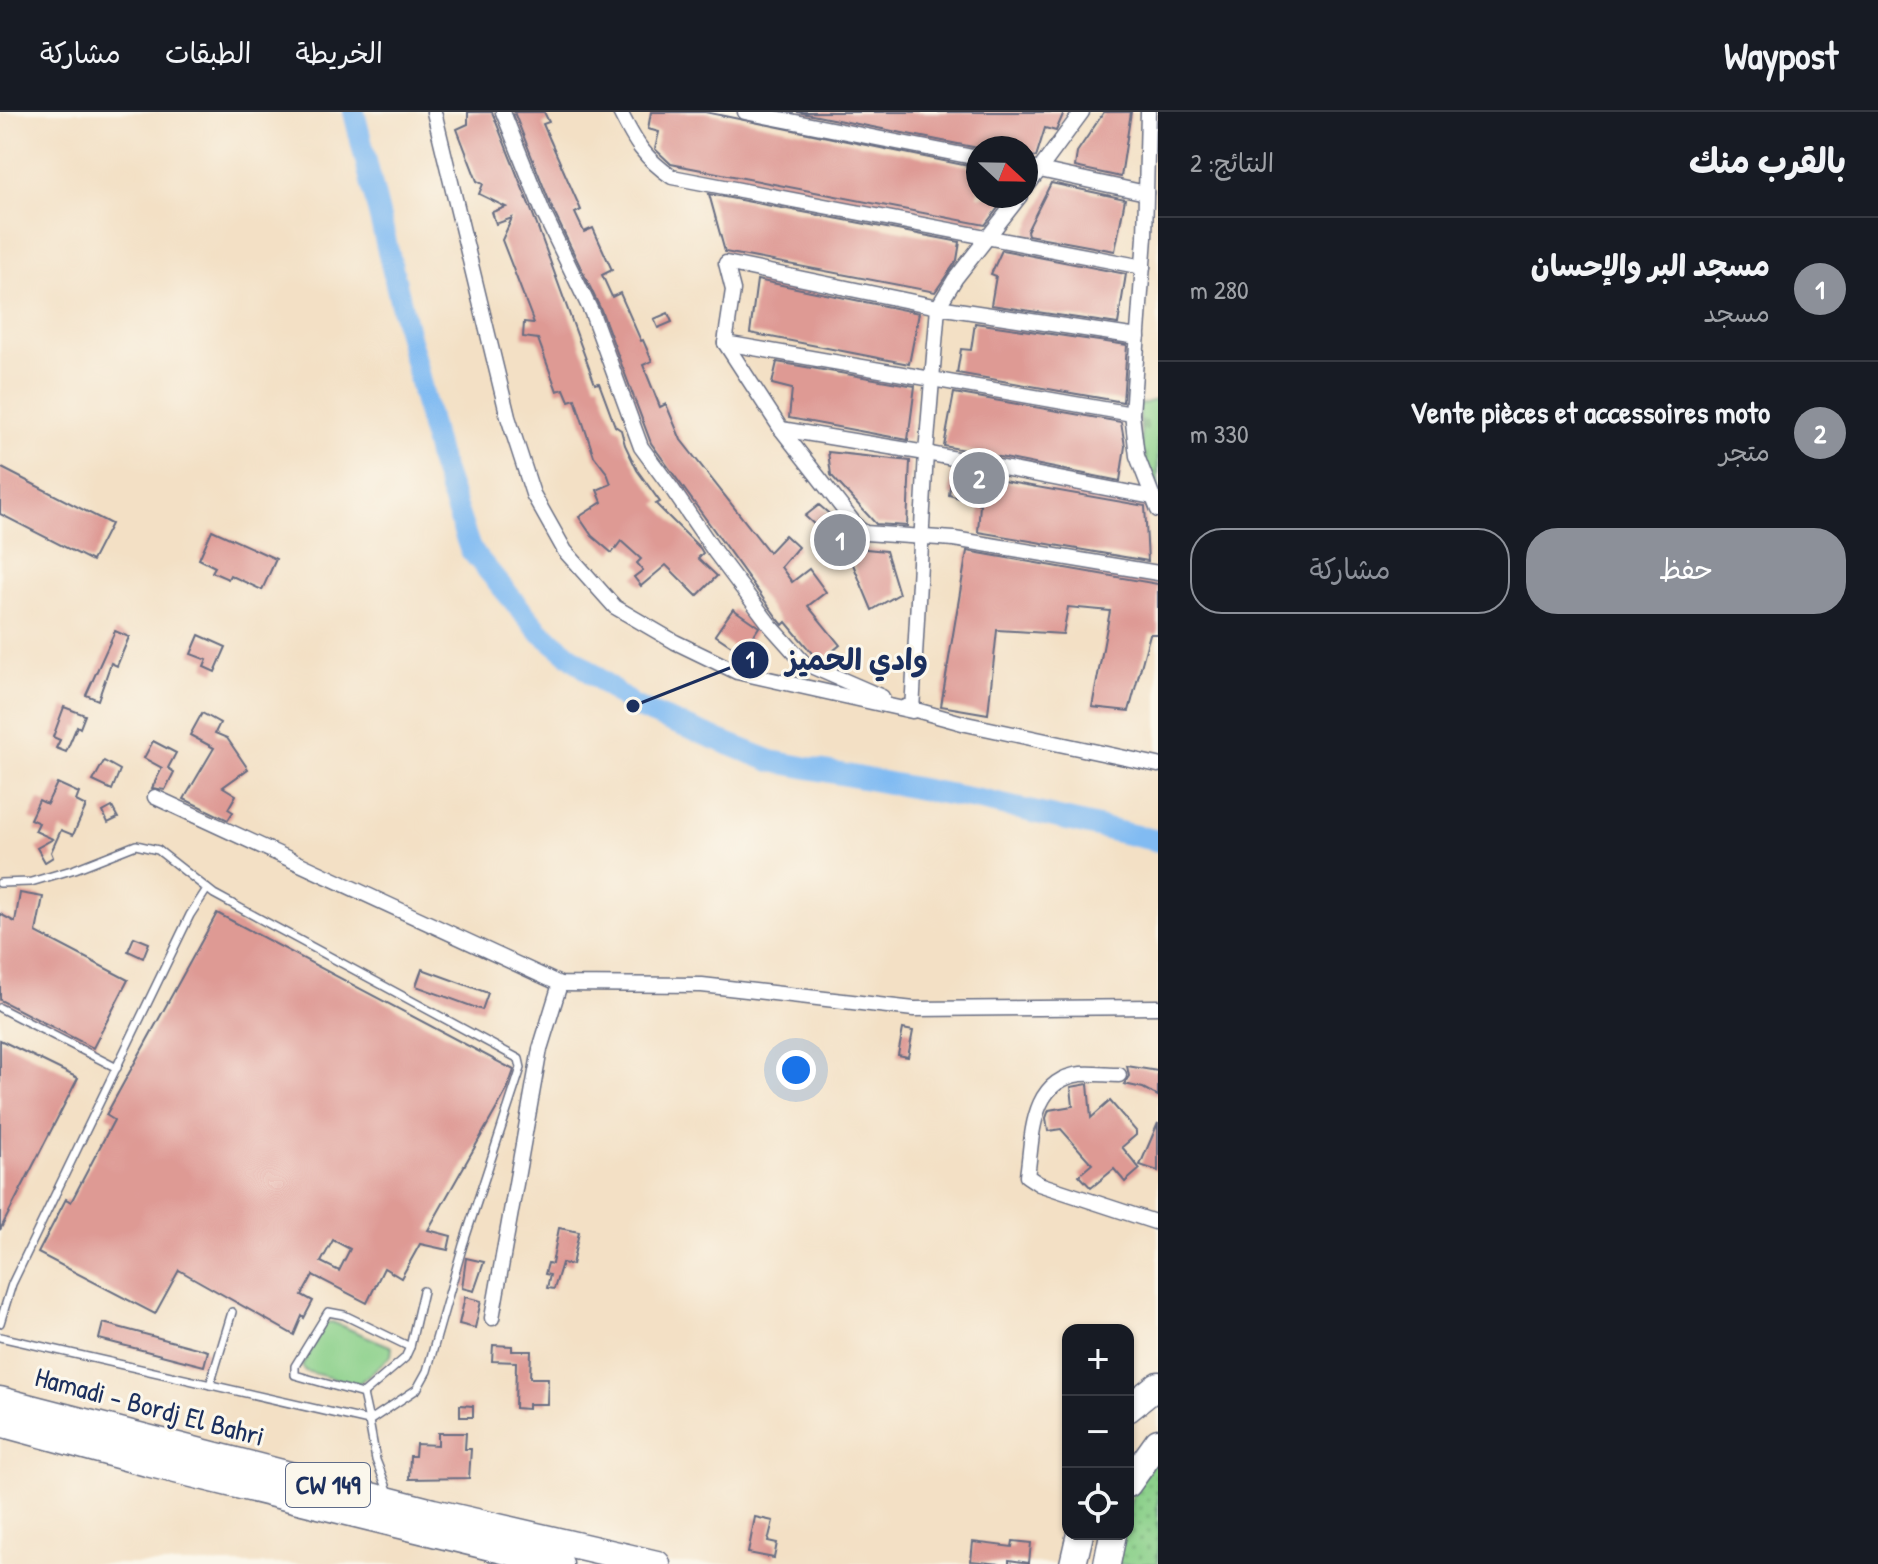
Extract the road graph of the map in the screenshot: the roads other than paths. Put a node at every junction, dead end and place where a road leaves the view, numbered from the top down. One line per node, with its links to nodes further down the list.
1 (434, 112): 26 (street)
2 (503, 112): 26 (street)
3 (620, 112): 13 (street)
4 (745, 112): 8 (street)
5 (1082, 112): 9 (street)
6 (1148, 112): 7 (street)
7 (1153, 152): 11 (street)
8 (966, 156)
9 (1038, 163)
10 (1038, 170): 11 (street)
11 (1146, 193): 14 (street)
12 (1011, 208): 13 (street)
13 (990, 237): 15 (street); 16 (street)
14 (1151, 238): 15 (street)
15 (1143, 267): 17 (street)
16 (938, 307): 17 (street); 18 (street); 19 (street)
17 (1138, 337): 20 (street)
18 (725, 343): 19 (street); 21 (street)
19 (931, 378): 20 (street); 22 (street)
20 (1132, 414): 23 (street)
21 (781, 429): 22 (street); 24 (street)
22 (926, 453): 23 (street); 24 (street)
23 (1155, 503)
24 (921, 536): 25 (street); 26 (street)
25 (1158, 573)
26 (912, 711): 27 (street)
27 (1158, 765)
28 (155, 797): 31 (street)
29 (0, 883): 30 (lane)
30 (207, 889): 34 (lane); 48 (lane)
31 (560, 984): 32 (street); 39 (street)
32 (1158, 1007)
33 (0, 1008): 34 (lane)
34 (117, 1068): 40 (lane)
35 (1119, 1075): 36 (street)
36 (1158, 1223)
37 (423, 1291): 42 (lane)
38 (232, 1312): 43 (lane)
39 (492, 1318)
40 (0, 1323)
41 (0, 1337): 43 (lane)
42 (410, 1347): 45 (lane); 45 (lane)
43 (210, 1385): 48 (lane)
44 (1158, 1385): 47 (highway)
45 (363, 1394): 48 (lane)
46 (0, 1400): 52 (highway, Hamadi - Bordj El Bahri / CW 149)
47 (1134, 1404)
48 (369, 1421): 52 (lane)
49 (0, 1423): 55 (highway, Hamadi - Bordj El Bahri / CW 149)
50 (1158, 1442): 51 (highway)
51 (1134, 1476)
52 (393, 1502): 56 (highway, Hamadi - Bordj El Bahri / CW 149)
53 (1079, 1540): 57 (highway)
54 (1112, 1540): 58 (highway)
55 (560, 1564)
56 (657, 1564)
57 (1073, 1564)
58 (1107, 1564)

